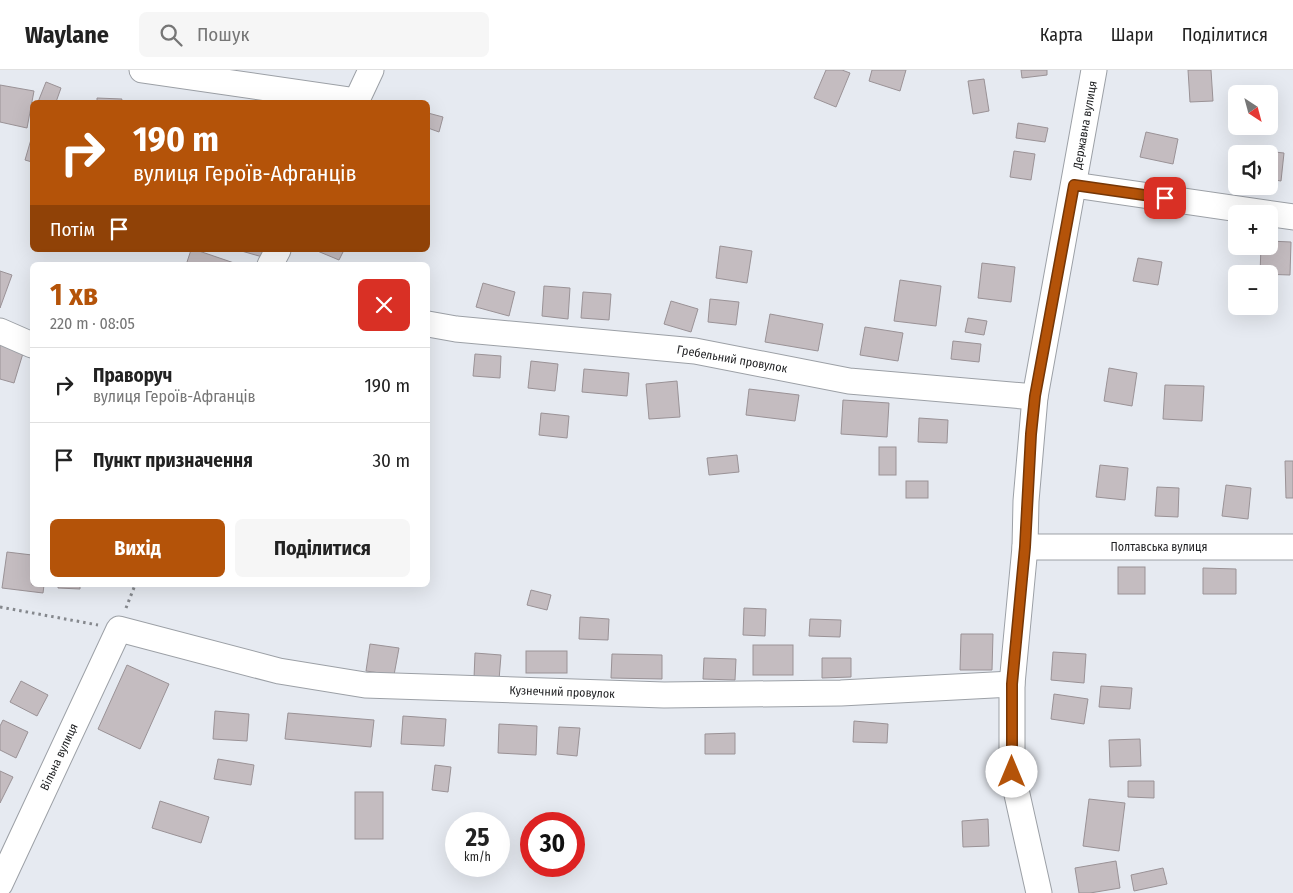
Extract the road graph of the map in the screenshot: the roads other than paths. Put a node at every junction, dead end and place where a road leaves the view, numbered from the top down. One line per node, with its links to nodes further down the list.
1 (142, 70): 4 (street)
2 (371, 70): 5 (street)
3 (1094, 70): 6 (street, Державна вулиця)
4 (344, 100)
5 (358, 100)
6 (1074, 185): 7 (street); 11 (street, Державна вулиця)
7 (1293, 217)
8 (430, 324): 11 (street, Гребельний провулок)
9 (0, 331): 10 (street)
10 (30, 344)
11 (1035, 396): 13 (street, Державна вулиця)
12 (1293, 546): 13 (street, Полтавська вулиця)
13 (1025, 547): 15 (street, Державна вулиця)
14 (118, 629): 15 (street, Кузнечний провулок); 16 (street, Вільна вулиця)
15 (1012, 684): 17 (street, Державна вулиця)
16 (0, 884)
17 (1039, 893)

